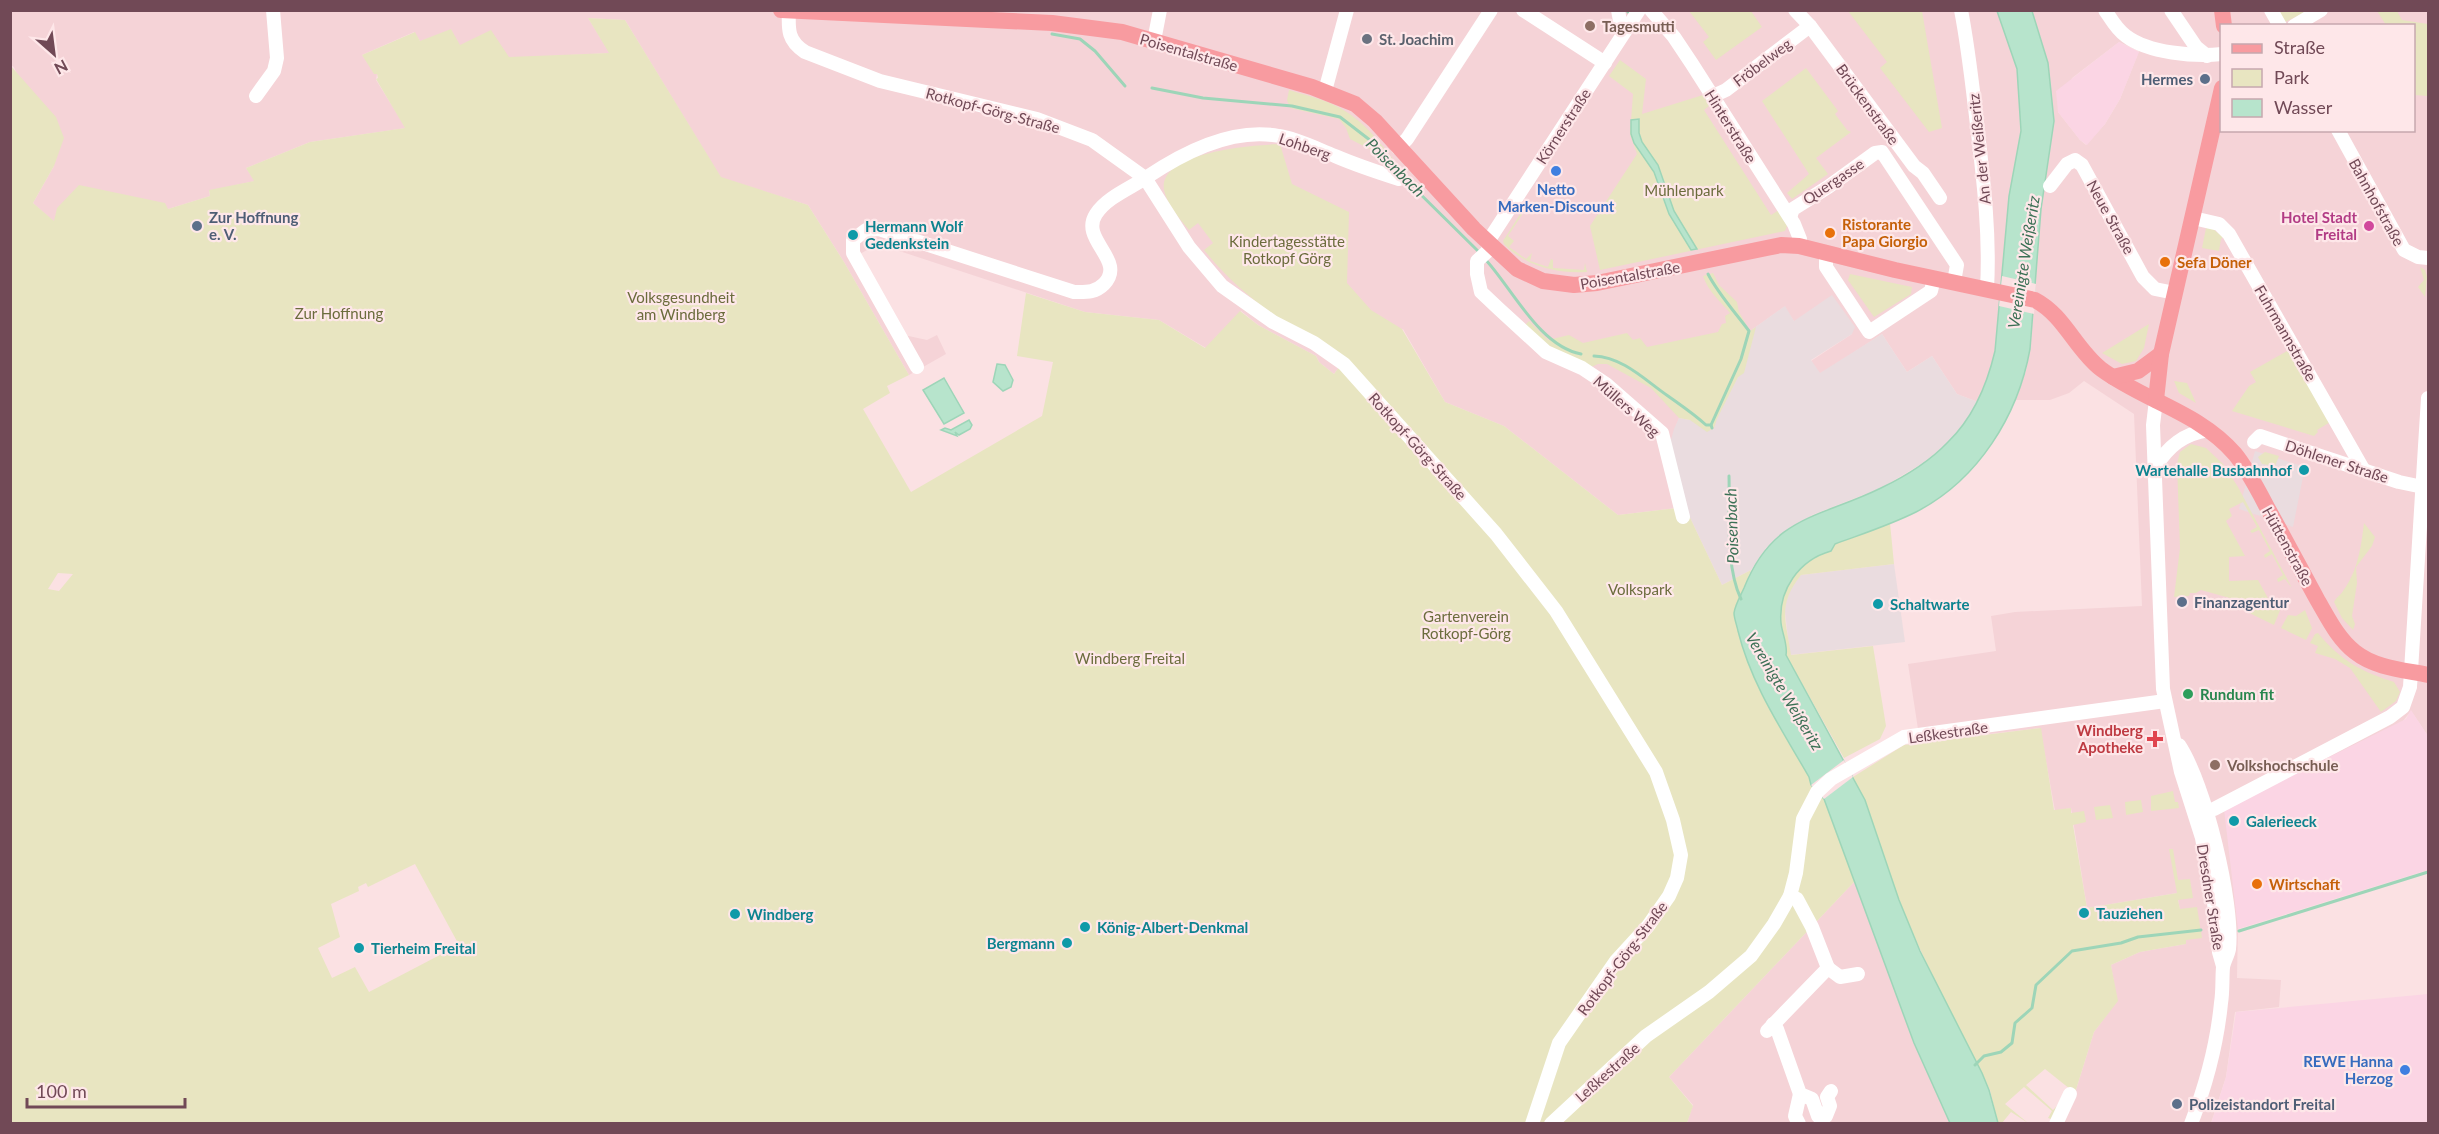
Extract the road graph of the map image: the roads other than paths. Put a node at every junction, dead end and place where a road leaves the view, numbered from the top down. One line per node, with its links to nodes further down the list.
1 (273, 10): 27 (street)
2 (781, 10): 16 (main road, Poisentalstraße)
3 (1161, 10): 22 (street)
4 (1347, 10): 26 (street)
5 (1491, 10): 31 (street)
6 (1523, 10): 25 (street)
7 (1618, 10): 21 (street)
8 (1639, 10): 21 (street, Körnerstraße)
9 (1652, 10): 28 (street, Hinterstraße)
10 (1795, 10): 20 (street, Brückenstraße)
11 (1961, 10): 45 (street, An der Weißeritz)
12 (2105, 10): 24 (street)
13 (2171, 10): 24 (street)
14 (2271, 10): 18 (street)
15 (2321, 10): 19 (street)
16 (789, 11): 17 (main road, Poisentalstraße); 33 (street, Rotkopf-Görg-Straße)
17 (1016, 16): 22 (main road, Poisentalstraße)
18 (2279, 24)
19 (2297, 24)
20 (1810, 26): 28 (street, Fröbelweg); 36 (street, Brückenstraße)
21 (1628, 28): 25 (street, Körnerstraße)
22 (1154, 41): 26 (main road, Poisentalstraße)
23 (2220, 54): 24 (street)
24 (2206, 56)
25 (1605, 63): 40 (street, Körnerstraße)
26 (1325, 91): 31 (main road, Poisentalstraße)
27 (256, 96)
28 (1713, 96): 37 (street, Hinterstraße)
29 (2220, 97): 38 (main road)
30 (2339, 132): 42 (street, Bahnhofstraße)
31 (1398, 147): 40 (main road, Poisentalstraße)
32 (1882, 152): 37 (street, Quergasse); 44 (street, Brückenstraße)
33 (1145, 178): 34 (street, Lohberg); 48 (street, Lohberg); 69 (street, Rotkopf-Görg-Straße)
34 (1399, 179)
35 (2050, 186): 46 (street, Neue Straße)
36 (1940, 198)
37 (1790, 217): 39 (street, Hinterstraße)
38 (2193, 218): 46 (main road); 55 (street, Fuhrmannstraße)
39 (1798, 246): 40 (main road, Poisentalstraße); 41 (main road, Poisentalstraße)
40 (1486, 250): 57 (street, Müllers Weg)
41 (1826, 253): 43 (main road, Poisentalstraße); 43 (street)
42 (2428, 258)
43 (1934, 278): 44 (main road, Poisentalstraße)
44 (1954, 282): 45 (main road, Poisentalstraße)
45 (1993, 290): 49 (main road, Poisentalstraße)
46 (2175, 293): 47 (main road)
47 (2161, 354): 49 (main road); 51 (main road)
48 (916, 367)
49 (2113, 377): 51 (main road, Poisentalstraße)
50 (2428, 398): 56 (street)
51 (2156, 400): 52 (main road, Hüttenstraße); 54 (street, Dresdner Straße)
52 (2208, 430): 54 (street); 58 (main road, Hüttenstraße)
53 (2253, 442): 55 (street, Döhlener Straße)
54 (2155, 467): 60 (street, Dresdner Straße)
55 (2363, 469): 56 (street, Döhlener Straße)
56 (2423, 487): 58 (street)
57 (1683, 517)
58 (2412, 671): 59 (main road, Hüttenstraße); 61 (street)
59 (2428, 675)
60 (2165, 701): 61 (street, Dresdner Straße); 62 (street, Leßkestraße)
61 (2202, 813): 73 (street, Dresdner Straße)
62 (1790, 896): 63 (street); 70 (street, Leßkestraße)
63 (1828, 968): 64 (street); 66 (street)
64 (1858, 974)
65 (1831, 1091): 68 (street)
66 (1800, 1094): 68 (street); 71 (street)
67 (2070, 1094): 72 (street)
68 (1817, 1112): 71 (street)
69 (1532, 1124)
70 (1551, 1124)
71 (1800, 1124)
72 (2056, 1124)
73 (2191, 1124)

